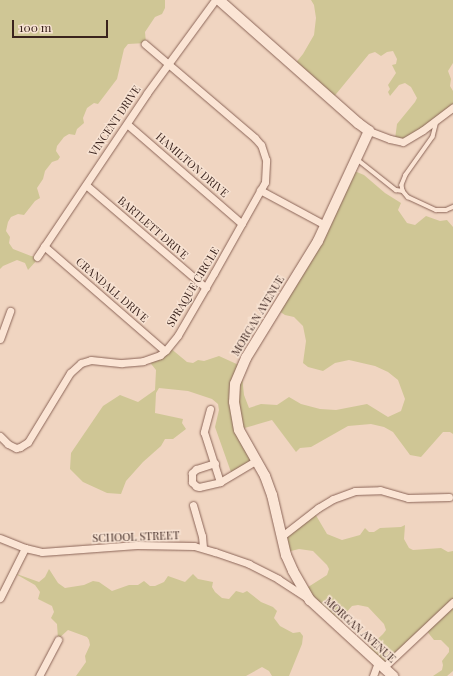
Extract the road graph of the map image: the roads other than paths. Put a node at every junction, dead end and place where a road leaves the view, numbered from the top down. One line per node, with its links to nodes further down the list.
1 (215, 0): 4 (street, VINCENT DRIVE)
2 (219, 0): 9 (street)
3 (145, 44): 4 (street, SPRAQUE CIRCLE)
4 (169, 65): 8 (street, VINCENT DRIVE); 12 (street, SPRAQUE CIRCLE)
5 (450, 109): 6 (street); 7 (street)
6 (453, 117)
7 (437, 120): 9 (street); 13 (lane)
8 (127, 124): 11 (street, VINCENT DRIVE); 15 (street, HAMILTON DRIVE)
9 (369, 131): 10 (street, MORGAN AVENUE)
10 (356, 159): 13 (lane); 16 (street, MORGAN AVENUE)
11 (86, 185): 17 (street, VINCENT DRIVE); 19 (street, BARTLETT DRIVE)
12 (260, 190): 15 (street, SPRAQUE CIRCLE); 16 (street)
13 (403, 191): 14 (lane)
14 (453, 207)
15 (242, 224): 19 (street, SPRAQUE CIRCLE)
16 (325, 225): 25 (street, MORGAN AVENUE)
17 (44, 246): 18 (street, VINCENT DRIVE); 22 (street, CRANDALL DRIVE)
18 (37, 257)
19 (206, 288): 22 (street, SPRAQUE CIRCLE)
20 (10, 312): 21 (street)
21 (0, 339)
22 (165, 351): 24 (street, SPRAQUE CIRCLE)
23 (210, 409): 26 (street)
24 (0, 436)
25 (257, 460): 27 (street); 30 (street, MORGAN AVENUE)
26 (214, 463): 27 (street); 27 (street)
27 (220, 482)
28 (449, 497): 30 (street)
29 (193, 505): 33 (street)
30 (282, 536): 35 (street, MORGAN AVENUE)
31 (0, 538): 32 (street, SCHOOL STREET)
32 (25, 548): 33 (street, SCHOOL STREET); 34 (street)
33 (203, 548): 35 (street, SCHOOL STREET)
34 (0, 598)
35 (310, 600): 38 (street, MORGAN AVENUE)
36 (453, 602): 38 (street)
37 (58, 640): 39 (street)
38 (381, 665): 40 (street); 41 (street, MORGAN AVENUE)
39 (39, 676)
40 (373, 676)
41 (393, 676)

